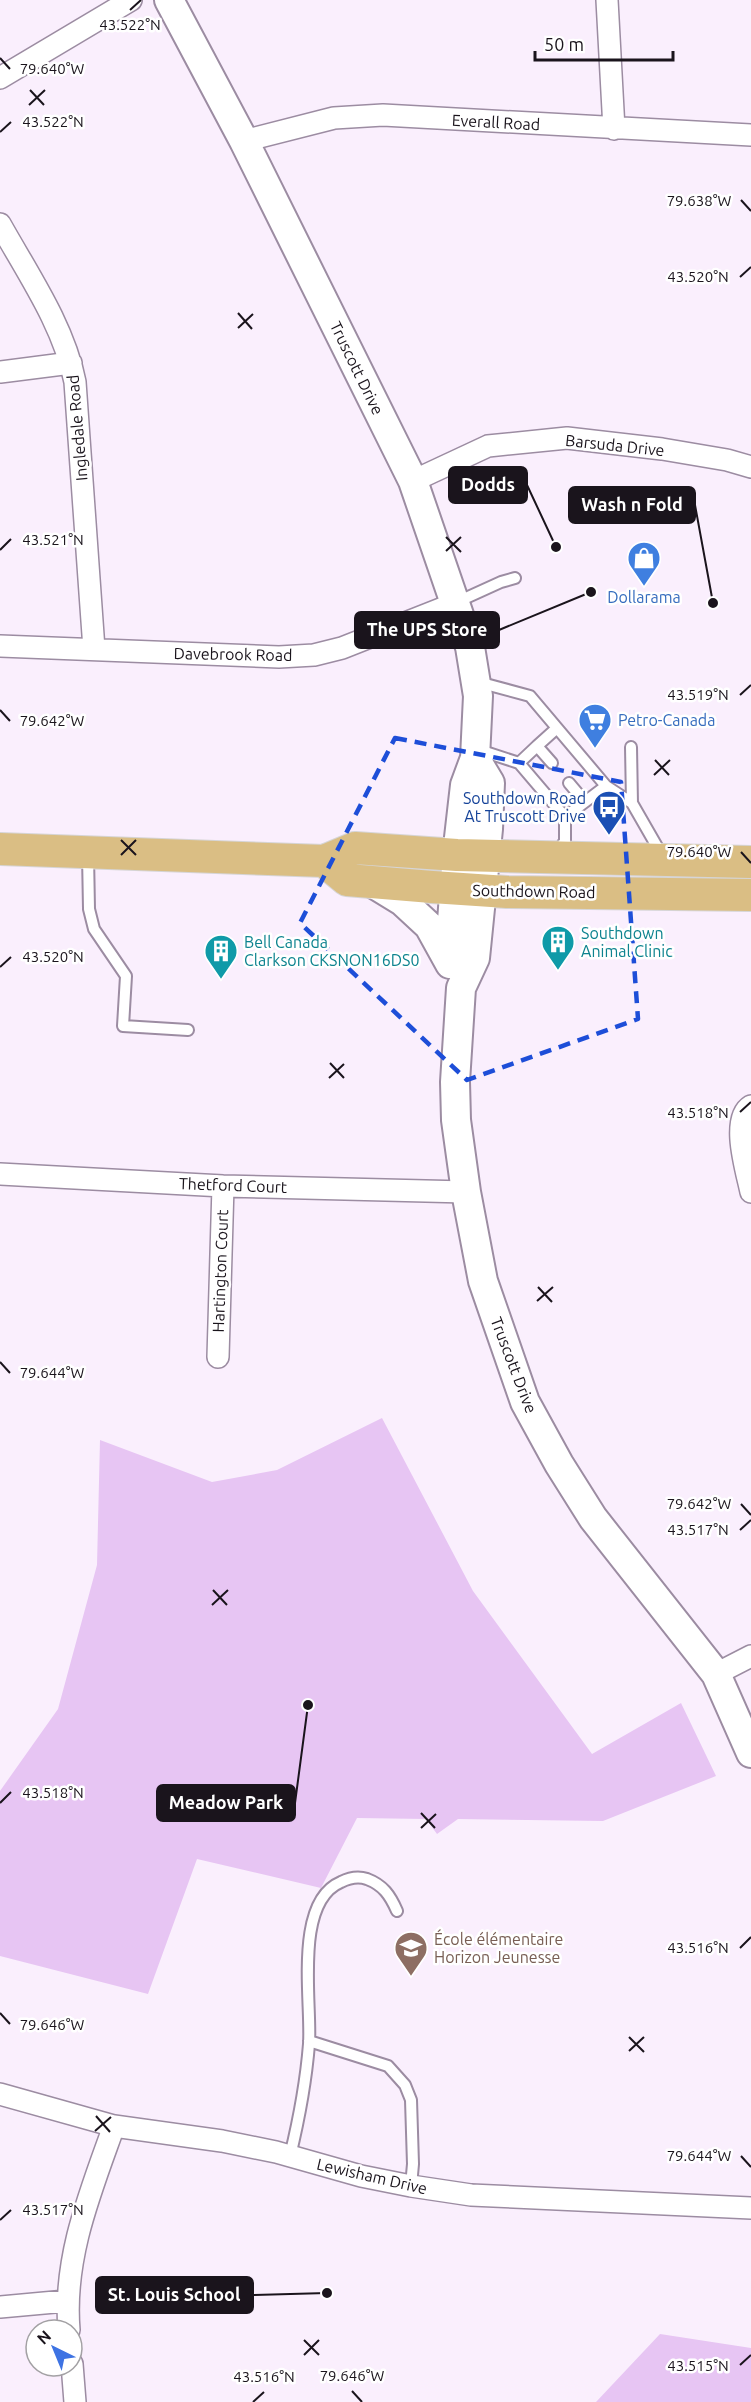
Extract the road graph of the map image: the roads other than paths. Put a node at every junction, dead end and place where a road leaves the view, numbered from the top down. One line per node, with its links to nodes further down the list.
1 (131, 0): 4 (street)
2 (169, 0): 7 (street, Truscott Drive)
3 (607, 0): 5 (street)
4 (0, 78)
5 (614, 129): 6 (street, Everall Road); 7 (street, Everall Road)
6 (751, 135)
7 (244, 141): 12 (street, Truscott Drive)
8 (0, 224): 9 (street, Ingledale Road)
9 (71, 363): 10 (street); 16 (street, Ingledale Road)
10 (0, 372)
11 (751, 467): 12 (street, Barsuda Drive)
12 (413, 481): 14 (street, Truscott Drive)
13 (515, 578): 14 (lane)
14 (456, 603): 16 (street, Davebrook Road); 17 (street, Truscott Drive)
15 (0, 646): 16 (street, Davebrook Road)
16 (94, 649)
17 (475, 681): 18 (lane); 21 (street, Truscott Drive)
18 (557, 728): 19 (lane); 25 (lane)
19 (537, 746): 22 (lane); 23 (lane)
20 (631, 747): 27 (lane)
21 (476, 754): 22 (lane); 31 (street, Truscott Drive)
22 (519, 763): 28 (lane)
23 (552, 763)
24 (569, 783): 26 (lane)
25 (606, 786): 26 (lane); 27 (lane)
26 (585, 802): 28 (lane)
27 (632, 803): 33 (lane)
28 (565, 817): 32 (lane)
29 (0, 849): 30 (main road, Southdown Road)
30 (88, 851): 34 (main road, Southdown Road); 41 (lane)
31 (471, 856): 32 (main road, Southdown Road); 34 (main road, Southdown Road); 37 (street, Truscott Drive)
32 (555, 856): 33 (main road, Southdown Road)
33 (664, 860): 35 (main road, Southdown Road)
34 (324, 861): 36 (main road, Southdown Road)
35 (751, 862)
36 (371, 882): 37 (main road, Southdown Road); 39 (street)
37 (468, 890): 38 (main road, Southdown Road); 39 (street, Truscott Drive); 40 (street, Truscott Drive)
38 (751, 896)
39 (449, 961): 40 (street, Truscott Drive)
40 (460, 987): 45 (street, Truscott Drive)
41 (188, 1030)
42 (751, 1106): 46 (street)
43 (0, 1174): 44 (street, Thetford Court)
44 (223, 1185): 45 (street, Thetford Court); 47 (street, Hartington Court)
45 (466, 1192): 49 (street, Truscott Drive)
46 (751, 1192)
47 (218, 1357)
48 (751, 1656): 49 (street)
49 (716, 1674): 50 (street, Truscott Drive)
50 (751, 1753)
51 (396, 1911): 52 (lane)
52 (309, 2041): 55 (lane); 56 (lane)
53 (0, 2094): 54 (street, Lewisham Drive)
54 (114, 2126): 55 (street, Lewisham Drive); 58 (street)
55 (290, 2156): 56 (street, Lewisham Drive)
56 (411, 2186): 57 (street, Lewisham Drive)
57 (751, 2208)
58 (66, 2301): 59 (street); 60 (street)
59 (0, 2307)
60 (68, 2318)
61 (73, 2378): 62 (street)
62 (75, 2402)

